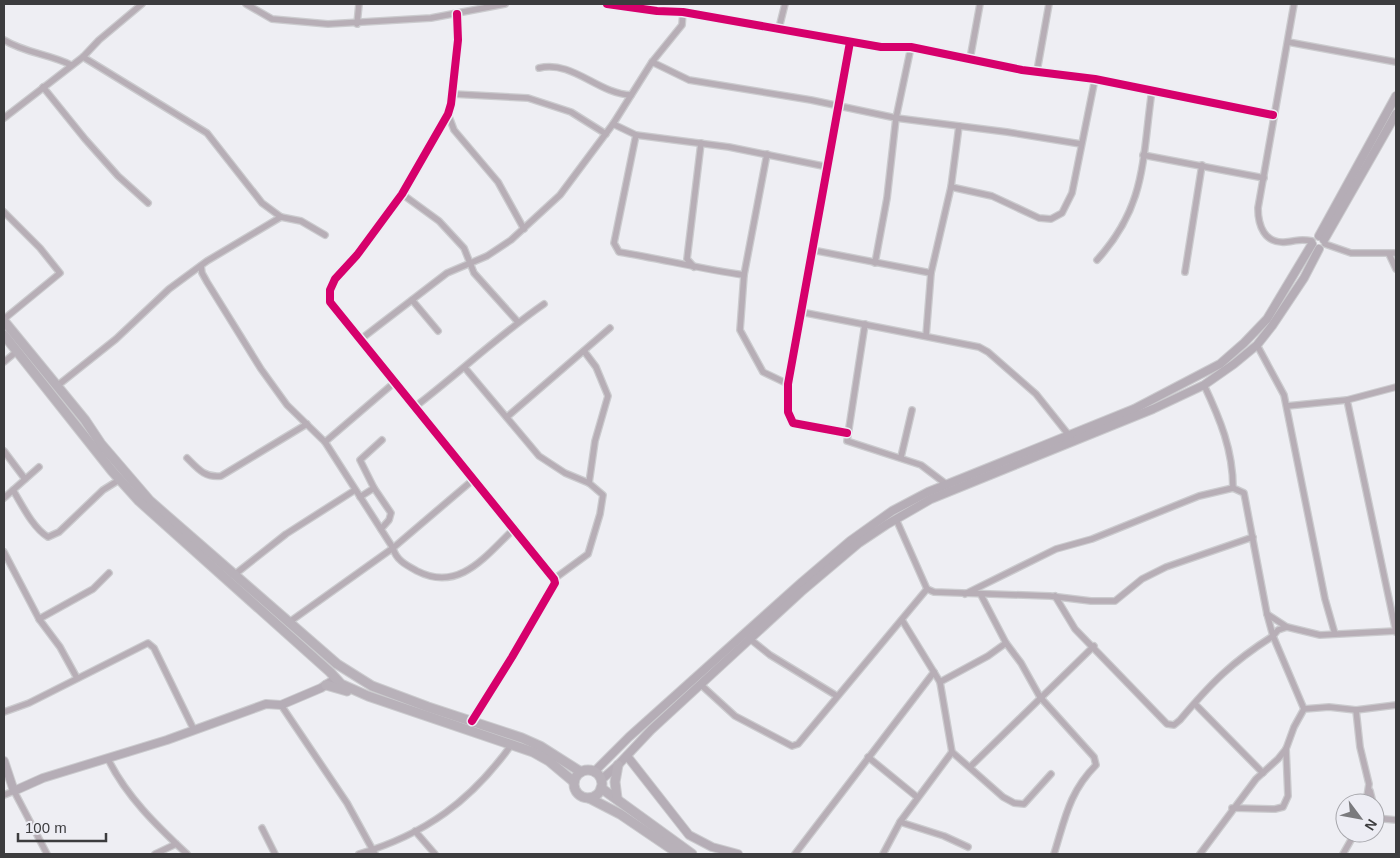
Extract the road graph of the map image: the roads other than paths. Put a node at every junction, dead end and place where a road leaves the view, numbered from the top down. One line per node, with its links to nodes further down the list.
1 (142, 4): 19 (street)
2 (246, 4): 13 (street)
3 (359, 4): 13 (street)
4 (505, 4): 12 (street)
5 (606, 4): 10 (street)
6 (785, 4): 14 (street)
7 (980, 4): 20 (street)
8 (1049, 4): 25 (street)
9 (1294, 4): 17 (street)
10 (633, 5): 11 (street)
11 (683, 12): 14 (street); 21 (street)
12 (457, 14): 13 (street); 29 (street)
13 (357, 24)
14 (778, 28): 16 (street)
15 (4, 40): 23 (street)
16 (850, 42): 18 (street); 32 (street)
17 (1288, 42): 22 (street); 35 (street)
18 (911, 47): 20 (street); 37 (street)
19 (83, 57): 23 (street); 53 (street)
20 (970, 59): 25 (street)
21 (652, 62): 30 (street); 32 (street)
22 (1396, 62)
23 (71, 65): 27 (street)
24 (539, 68): 30 (street)
25 (1037, 72): 26 (street)
26 (1095, 79): 28 (street); 43 (street)
27 (43, 87): 36 (street); 51 (street)
28 (1152, 90): 35 (street); 45 (street)
29 (453, 94): 33 (street); 40 (street)
30 (631, 95): 38 (street)
31 (1396, 96): 56 (main road)
32 (837, 106): 37 (street); 46 (street)
33 (448, 114): 50 (street); 54 (street)
34 (1396, 114): 56 (main road)
35 (1272, 115): 48 (street)
36 (4, 118)
37 (896, 118): 39 (street); 62 (street)
38 (613, 124): 40 (street); 41 (street)
39 (959, 126): 43 (street); 49 (street)
40 (606, 134): 54 (street)
41 (636, 135): 42 (street); 64 (street)
42 (701, 143): 44 (street); 64 (street)
43 (1082, 144): 49 (street)
44 (767, 154): 46 (street); 68 (street)
45 (1143, 155): 47 (street); 60 (street)
46 (828, 166): 57 (street)
47 (1202, 166): 48 (street); 66 (street)
48 (1264, 178): 56 (street)
49 (951, 187): 67 (street)
50 (402, 194): 61 (street); 79 (street)
51 (148, 203)
52 (4, 212): 72 (street)
53 (281, 217): 55 (street); 63 (street)
54 (524, 229): 61 (street)
55 (324, 234)
56 (1319, 243): 59 (street); 80 (main road); 97 (main road)
57 (812, 250): 62 (street); 71 (street)
58 (1396, 253): 59 (street)
59 (1389, 254): 65 (street)
60 (1097, 260)
61 (472, 263): 69 (street); 73 (street)
62 (875, 263): 67 (street)
63 (201, 266): 88 (street); 95 (street)
64 (694, 267): 68 (street)
65 (1396, 269)
66 (1185, 272)
67 (931, 273): 78 (street)
68 (744, 275): 86 (street)
69 (412, 300): 76 (street); 79 (street)
70 (544, 304): 73 (street)
71 (801, 312): 74 (street); 86 (street)
72 (4, 320): 88 (main road)
73 (518, 322): 84 (street)
74 (865, 324): 78 (street); 96 (street)
75 (610, 328): 81 (street)
76 (438, 331)
77 (4, 335): 82 (main road)
78 (926, 336): 97 (street)
79 (361, 339): 85 (street)
80 (1257, 345): 87 (main road); 92 (street)
81 (584, 351): 94 (street); 107 (street)
82 (16, 352): 83 (street); 106 (main road)
83 (4, 362)
84 (465, 368): 91 (street); 94 (street)
85 (395, 382): 91 (street); 99 (street)
86 (788, 384): 96 (street)
87 (1204, 385): 110 (street); 115 (main road)
88 (57, 386): 122 (main road)
89 (1396, 388): 90 (street)
90 (1347, 400): 92 (street); 133 (street)
91 (416, 406): 105 (street)
92 (1287, 406): 134 (street)
93 (912, 410): 101 (street)
94 (507, 417): 107 (street)
95 (307, 424): 99 (street); 102 (street)
96 (847, 433): 101 (street)
97 (1068, 434): 108 (main road)
98 (382, 440): 109 (street)
99 (325, 442): 112 (street)
100 (4, 451): 104 (street)
101 (901, 457): 108 (street)
102 (187, 458)
103 (39, 467): 104 (street)
104 (25, 479): 111 (street)
105 (474, 479): 116 (street); 119 (street)
106 (119, 480): 111 (street); 141 (main road)
107 (589, 483): 123 (street)
108 (946, 484): 168 (main road)
109 (374, 488): 113 (street); 117 (street)
110 (1233, 488): 118 (street); 125 (street)
111 (13, 490): 114 (street)
112 (354, 490): 113 (street); 122 (street)
113 (360, 497): 117 (street)
114 (4, 498)
115 (896, 519): 124 (street); 136 (main road)
116 (515, 528): 119 (street); 123 (street)
117 (381, 529): 119 (street)
118 (1253, 537): 127 (street); 128 (street)
119 (393, 548): 131 (street)
120 (4, 552): 129 (street)
121 (109, 573): 129 (street)
122 (234, 574): 131 (main road)
123 (554, 579): 155 (street)
124 (927, 589): 125 (street); 130 (street)
125 (966, 594): 126 (street)
126 (981, 595): 127 (street); 137 (street)
127 (1055, 596): 138 (street)
128 (1267, 614): 132 (street); 135 (street)
129 (38, 619): 142 (street)
130 (902, 620): 140 (street); 147 (street)
131 (288, 622): 139 (main road)
132 (1287, 627): 134 (street); 135 (street)
133 (1396, 631): 134 (street)
134 (1335, 634)
135 (1273, 636): 149 (street); 152 (street)
136 (750, 639): 144 (main road); 147 (street)
137 (1006, 643): 143 (street); 148 (street)
138 (1094, 646): 148 (street); 149 (street)
139 (344, 669): 141 (street); 155 (main road)
140 (934, 672): 143 (street); 162 (street)
141 (333, 676): 145 (main road); 146 (main road)
142 (77, 678): 154 (street); 156 (street)
143 (940, 682): 160 (street)
144 (700, 684): 147 (street); 161 (main road)
145 (323, 687): 146 (main road); 151 (main road)
146 (368, 696): 157 (main road)
147 (837, 696)
148 (1040, 697): 166 (street); 200 (street)
149 (1195, 704): 169 (street)
150 (1396, 705): 153 (street)
151 (281, 706): 156 (main road); 188 (street)
152 (1304, 709): 153 (street); 159 (street)
153 (1356, 710): 173 (street)
154 (4, 712)
155 (472, 721): 157 (main road)
156 (194, 730): 163 (main road)
157 (501, 735): 158 (main road); 167 (main road)
158 (512, 744): 171 (main road); 184 (street)
159 (1286, 749): 169 (street); 181 (street)
160 (952, 752): 166 (street); 178 (street)
161 (627, 756): 165 (main road); 197 (main road)
162 (868, 757): 178 (street); 198 (street)
163 (108, 759): 174 (main road); 186 (street)
164 (4, 760): 174 (main road)
165 (618, 766): 172 (main road); 180 (main road)
166 (970, 767): 170 (street)
167 (581, 772): 168 (main road); 171 (main road)
168 (594, 772): 172 (main road)
169 (1262, 773): 181 (street)
170 (1051, 774)
171 (574, 782): 179 (main road)
172 (601, 784): 179 (main road); 180 (main road)
173 (1369, 784): 175 (street); 176 (street)
174 (14, 791): 177 (street); 189 (street)
175 (1368, 793)
176 (1371, 793)
177 (4, 795)
178 (917, 797): 182 (street)
179 (589, 798): 195 (main road)
180 (617, 798): 196 (main road)
181 (1232, 808): 201 (street)
182 (900, 822): 187 (street); 199 (street)
183 (262, 828): 192 (street)
184 (415, 831): 188 (street); 194 (street)
185 (1349, 843): 202 (street)
186 (176, 844): 190 (street); 191 (street)
187 (968, 847)
188 (373, 852): 193 (street)
189 (47, 854)
190 (155, 854)
191 (187, 854)
192 (275, 854)
193 (359, 854)
194 (435, 854)
195 (679, 854)
196 (692, 854)
197 (738, 854)
198 (796, 854)
199 (883, 854)
200 (1054, 854)
201 (1200, 854)
202 (1342, 854)

